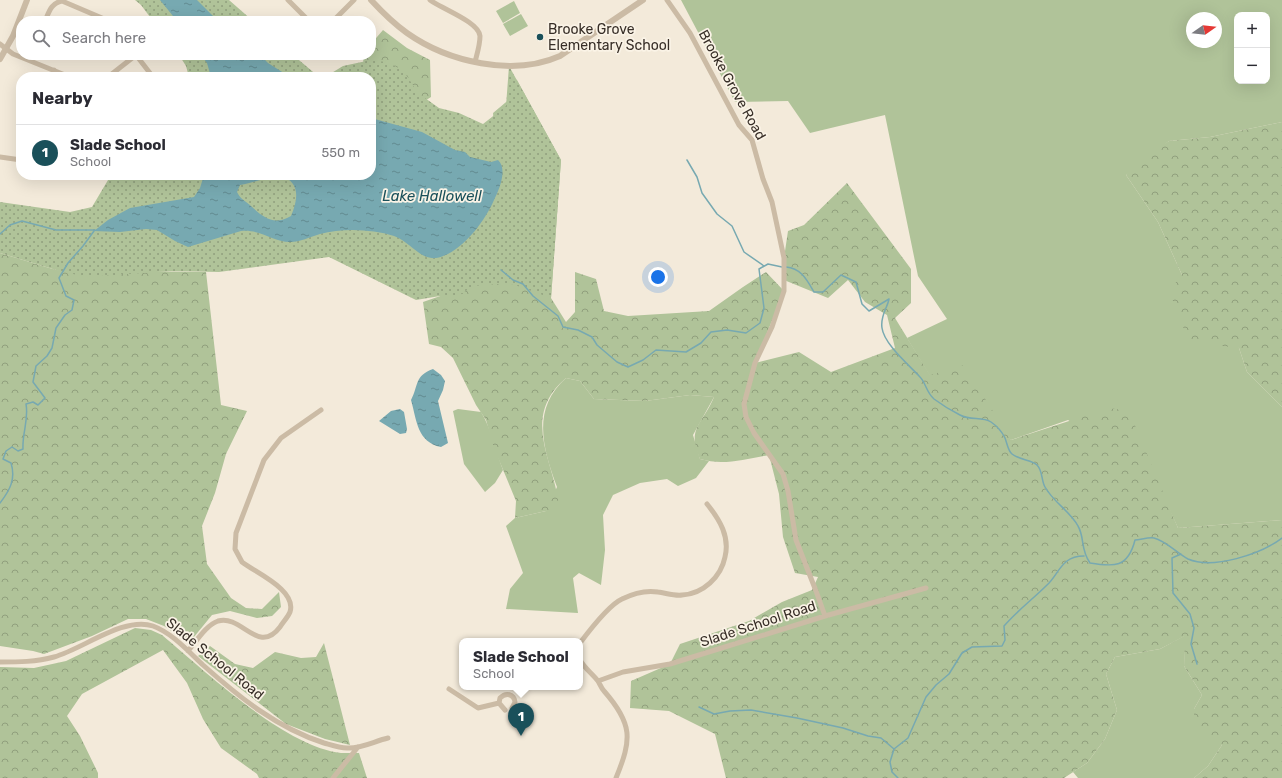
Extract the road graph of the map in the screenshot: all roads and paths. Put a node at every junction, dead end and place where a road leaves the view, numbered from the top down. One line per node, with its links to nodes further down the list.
1 (27, 0): 8 (street)
2 (288, 0): 11 (street)
3 (354, 0): 12 (street)
4 (371, 0): 21 (street)
5 (430, 0): 21 (street)
6 (643, 0): 21 (street)
7 (666, 0): 31 (street, Brooke Grove Road)
8 (20, 16)
9 (47, 16): 10 (street)
10 (97, 16)
11 (304, 16)
12 (338, 16)
13 (16, 27): 15 (street)
14 (0, 44): 15 (street)
15 (7, 49): 16 (street); 17 (street)
16 (16, 55)
17 (0, 59)
18 (35, 60): 22 (street)
19 (130, 60): 24 (street)
20 (140, 60): 25 (street)
21 (475, 62)
22 (54, 70): 23 (street)
23 (59, 72)
24 (114, 72)
25 (149, 72)
26 (0, 157): 27 (street)
27 (16, 159)
28 (321, 410): 33 (street)
29 (707, 504): 32 (street)
30 (926, 588): 31 (street, Slade School Road)
31 (825, 616): 36 (street, Slade School Road)
32 (583, 640)
33 (188, 651): 34 (street, Slade School Road); 42 (street, Slade School Road)
34 (0, 662)
35 (583, 666): 36 (street)
36 (598, 681): 44 (street)
37 (449, 689): 38 (street)
38 (499, 703): 39 (street); 40 (street)
39 (512, 708)
40 (504, 710)
41 (388, 738): 42 (street, Slade School Road)
42 (358, 747): 43 (street)
43 (332, 778)
44 (616, 778)

